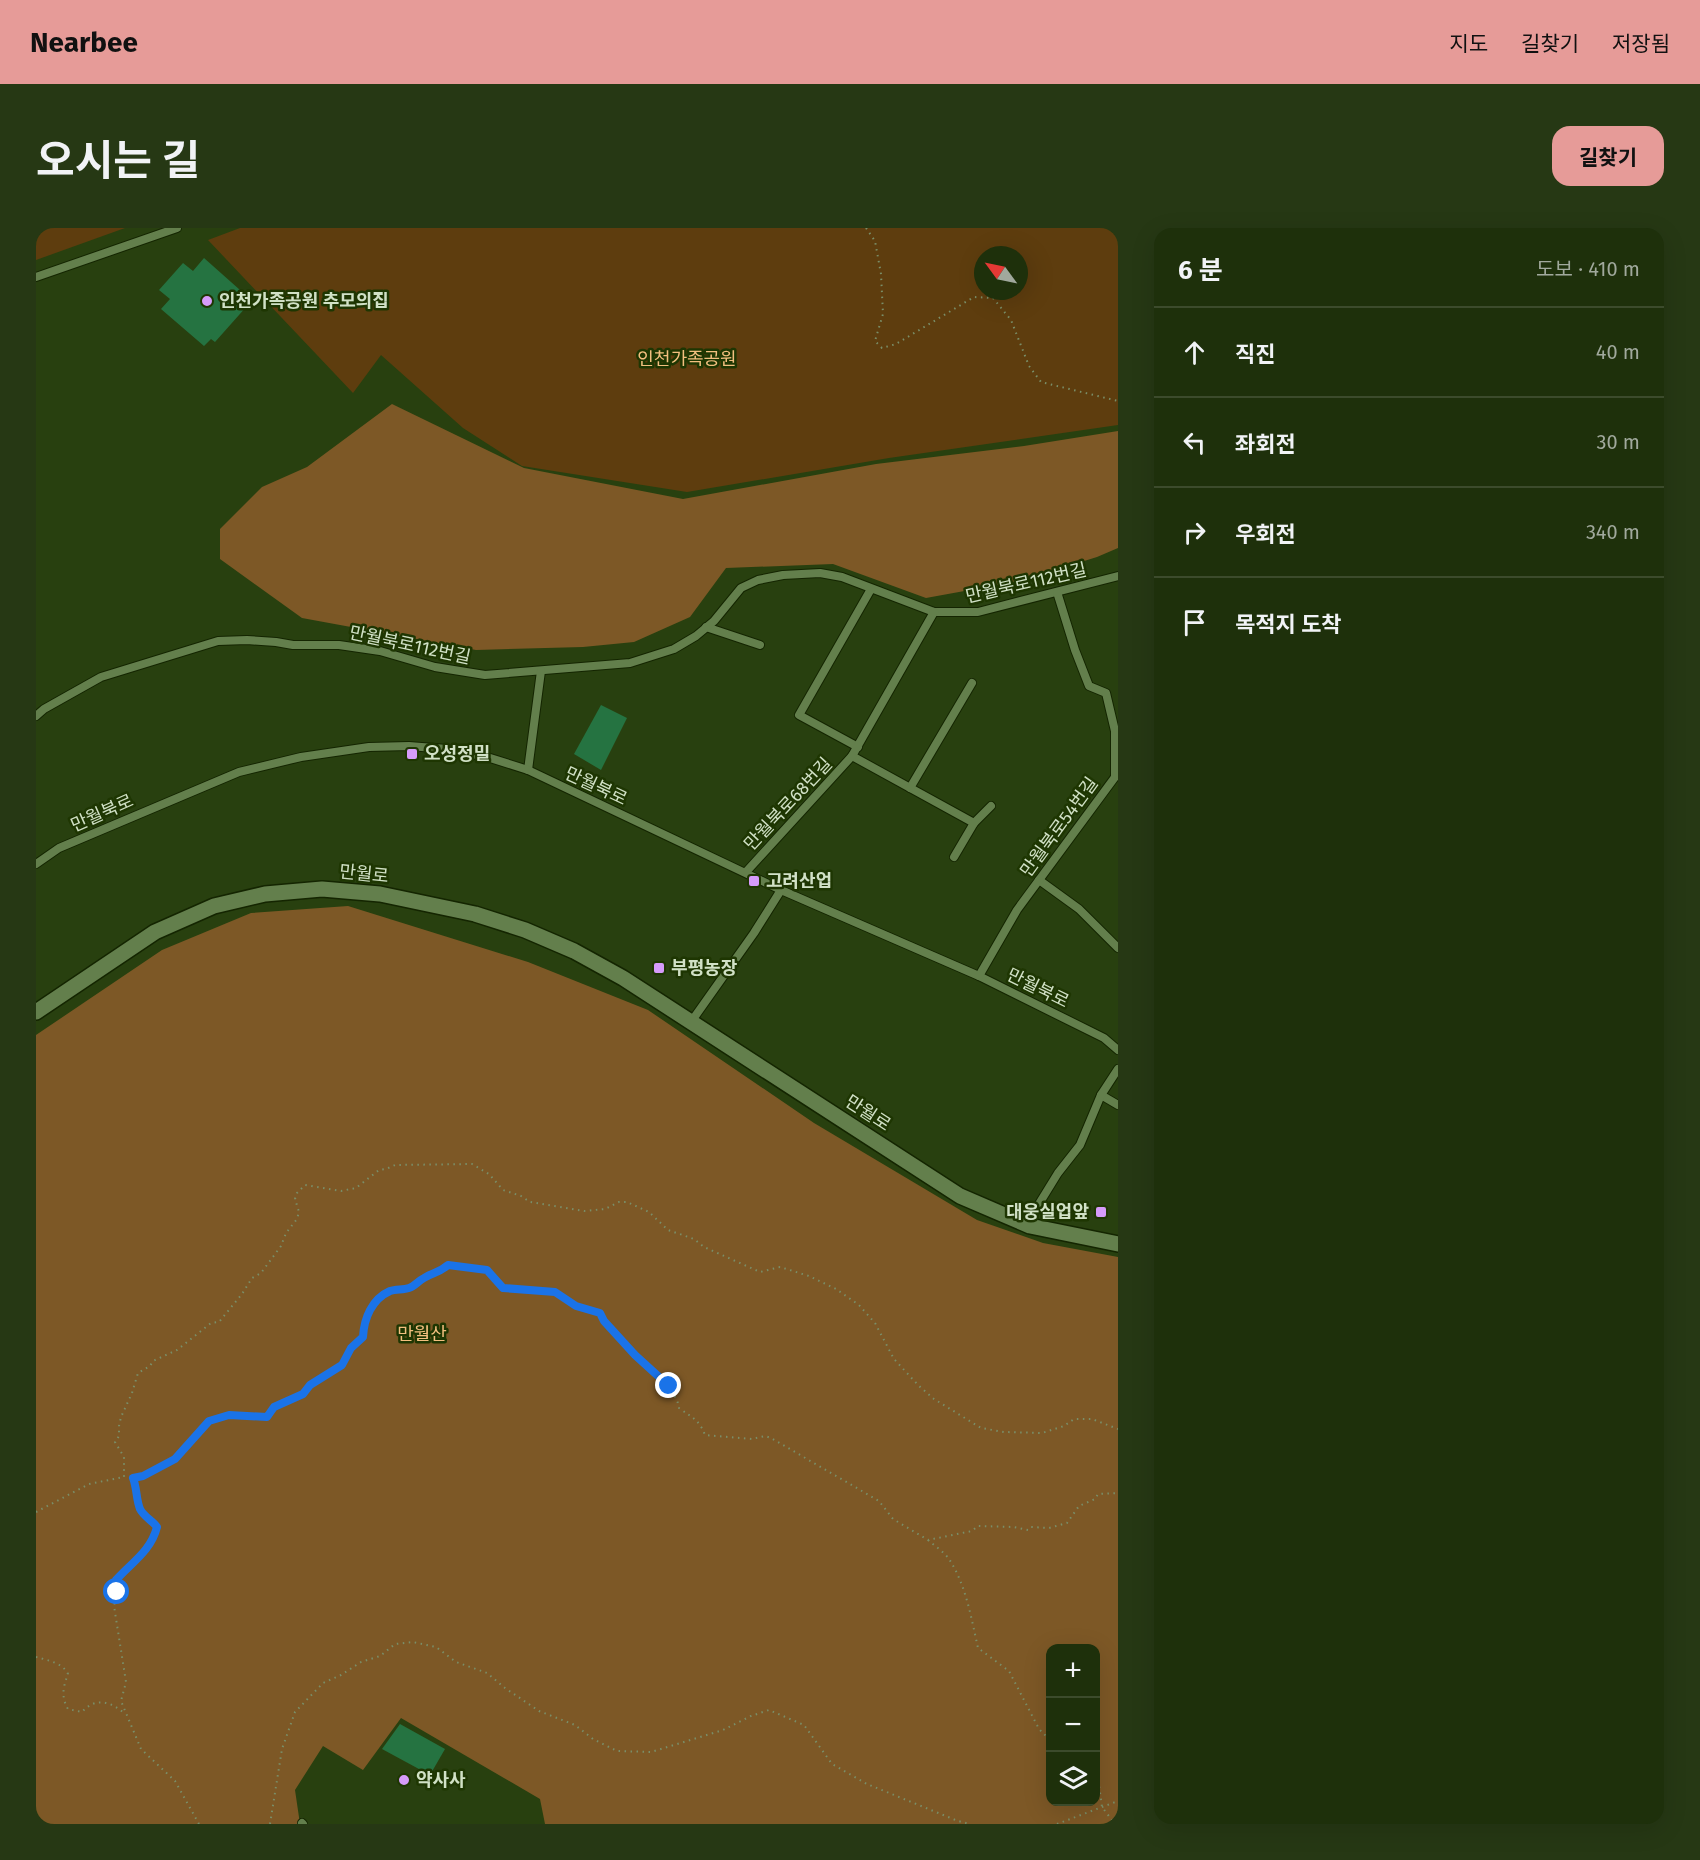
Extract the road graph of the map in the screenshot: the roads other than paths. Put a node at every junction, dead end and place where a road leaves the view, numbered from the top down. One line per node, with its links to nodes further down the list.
1 (177, 228): 2 (lane)
2 (36, 276)
3 (1118, 576): 5 (lane, 만월북로112번길)
4 (871, 589): 6 (lane, 만월북로112번길); 7 (lane, 만월북로112번길); 12 (lane, 만월북로68번길)
5 (1057, 592): 6 (lane, 만월북로112번길); 21 (lane, 만월북로54번길)
6 (934, 612): 12 (lane, 만월북로68번길)
7 (706, 627): 8 (lane); 9 (lane, 만월북로112번길)
8 (760, 645)
9 (541, 671): 11 (lane, 만월북로112번길); 14 (lane)
10 (972, 684): 15 (lane)
11 (36, 716)
12 (858, 747): 13 (lane, 만월북로68번길)
13 (852, 756): 15 (lane, 만월북로68번길); 20 (lane, 만월북로68번길)
14 (528, 770): 19 (lane, 만월북로); 20 (lane, 만월북로)
15 (910, 788): 17 (lane, 만월북로68번길)
16 (991, 806): 17 (lane)
17 (974, 823): 18 (lane)
18 (954, 857)
19 (36, 864)
20 (746, 872): 22 (lane, 만월북로)
21 (1039, 880): 23 (lane); 24 (lane, 만월북로54번길)
22 (781, 890): 24 (lane, 만월북로); 26 (lane)
23 (1118, 948)
24 (979, 976): 27 (lane, 만월북로)
25 (36, 1012): 26 (street, 만월로)
26 (691, 1022): 31 (street, 만월로)
27 (1118, 1050)
28 (1118, 1069): 29 (lane)
29 (1101, 1095): 30 (lane); 31 (lane)
30 (1118, 1104)
31 (1030, 1226): 32 (street, 만월로)
32 (1118, 1244)

